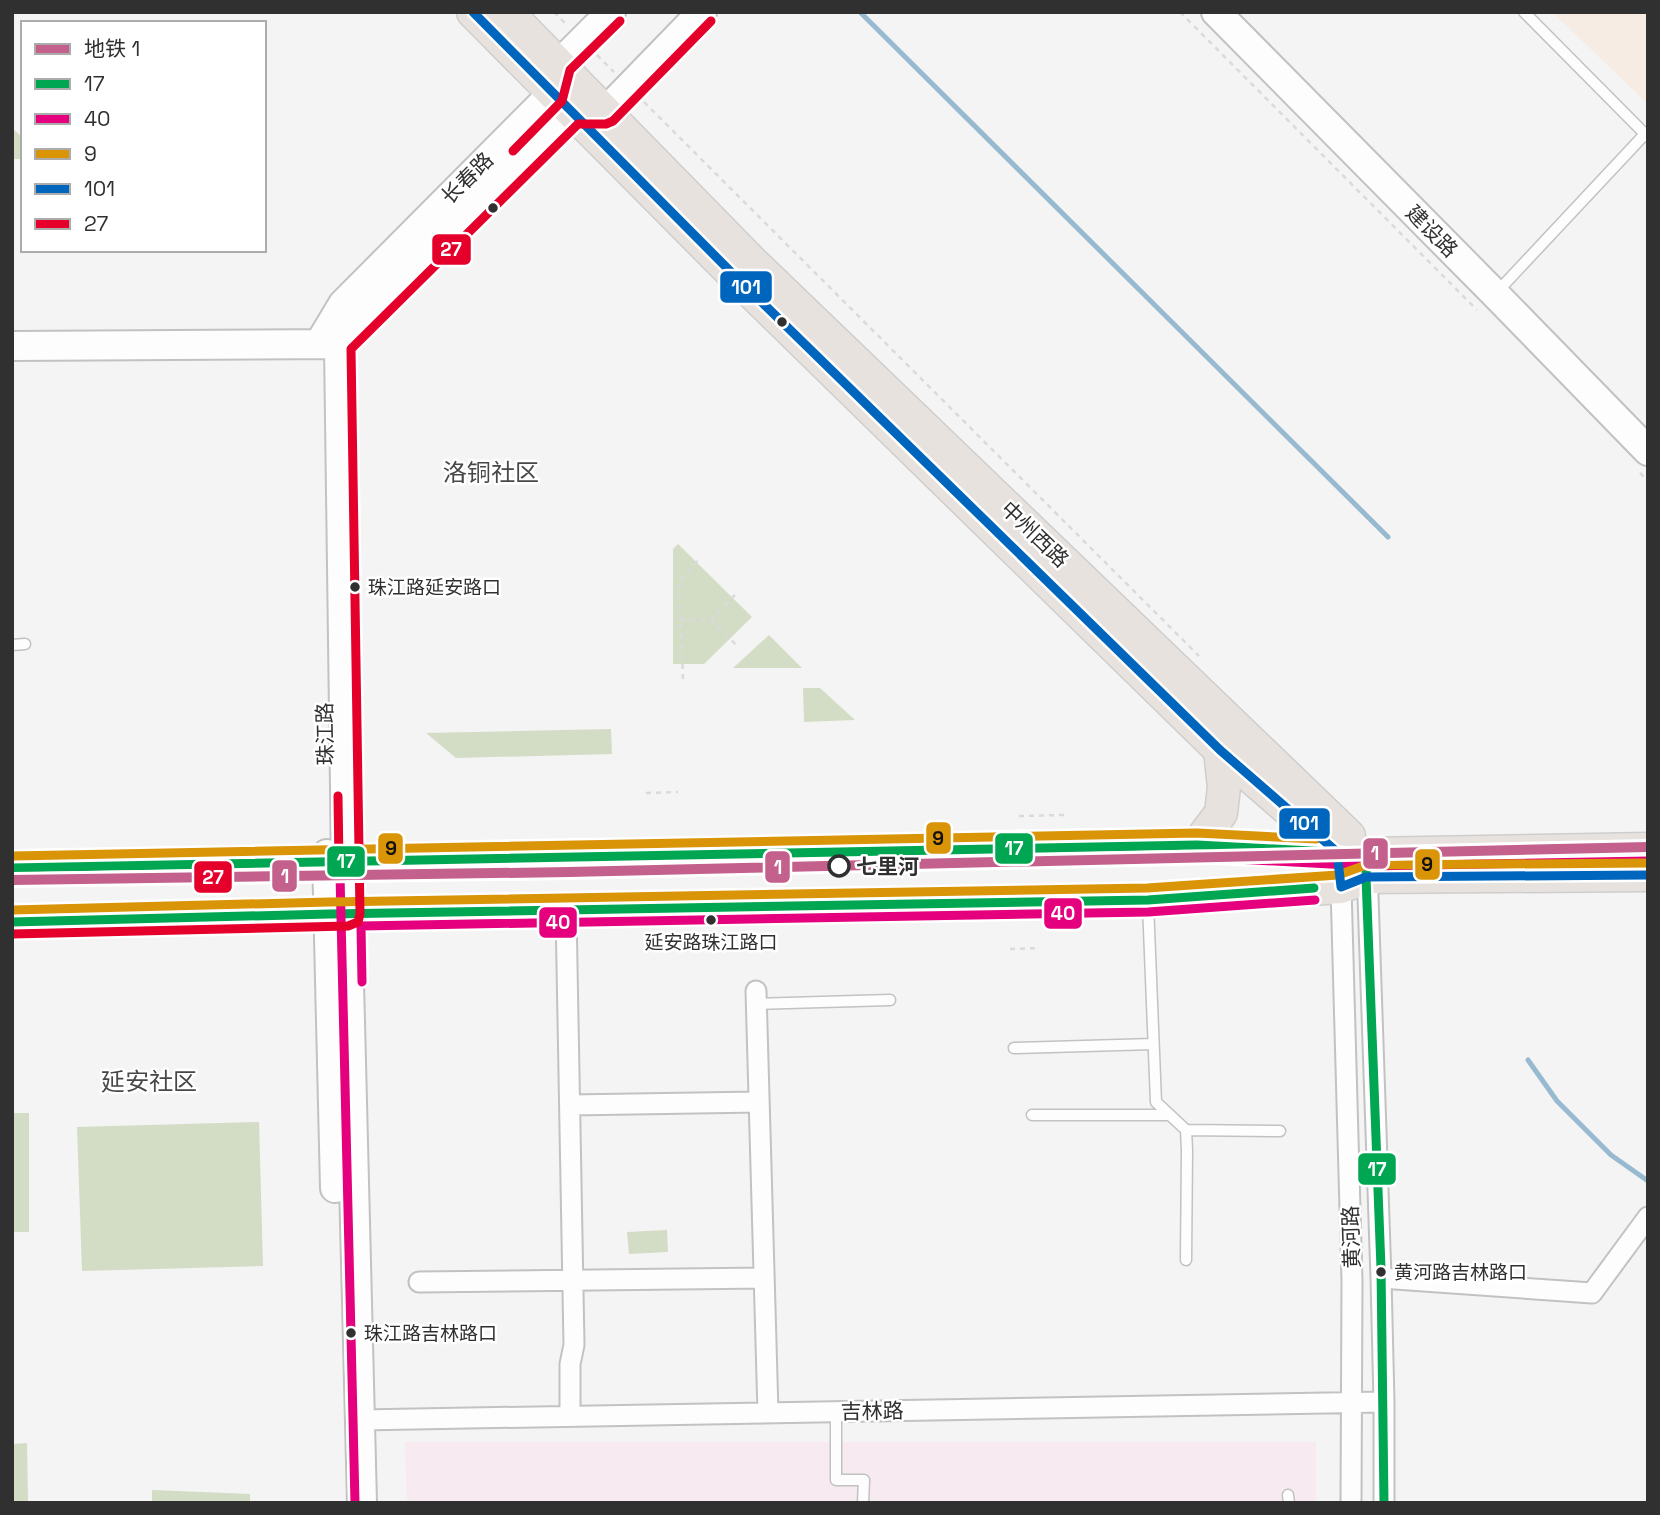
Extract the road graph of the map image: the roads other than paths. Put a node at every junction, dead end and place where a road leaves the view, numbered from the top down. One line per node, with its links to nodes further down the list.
1 (473, 12): 8 (main road, 中州西路)
2 (507, 12): 8 (main road, 中州西路)
3 (611, 12): 8 (main road, 长春路)
4 (702, 12): 9 (main road)
5 (1216, 12): 11 (main road, 建设路)
6 (1237, 12): 11 (main road, 建设路)
7 (1524, 12): 10 (lane)
8 (562, 90): 9 (main road, 中州西路); 9 (main road); 12 (main road, 长春路); 18 (main road, 中州西路)
9 (605, 112): 22 (main road, 中州西路)
10 (1646, 136): 11 (lane)
11 (1494, 298): 14 (main road, 建设路); 15 (main road, 建设路)
12 (329, 344): 13 (main road); 21 (main road, 珠江路)
13 (12, 346)
14 (1648, 432)
15 (1643, 461)
16 (25, 644): 17 (lane)
17 (12, 645)
18 (1220, 750): 19 (main road); 22 (main road, 中州西路)
19 (1197, 845): 21 (main road); 22 (main road)
20 (1648, 849): 22 (main road)
21 (337, 863): 23 (main road); 27 (main road, 珠江路)
22 (1353, 867): 24 (main road); 25 (main road); 42 (street, 黄河路); 45 (street, 黄河路)
23 (12, 869)
24 (1648, 875)
25 (1148, 900): 26 (main road); 31 (lane)
26 (566, 912): 27 (main road); 34 (street)
27 (338, 914): 28 (main road); 50 (main road, 珠江路); 51 (main road, 珠江路)
28 (12, 922)
29 (756, 997): 30 (lane); 33 (street)
30 (890, 1000)
31 (1153, 1044): 32 (lane); 36 (lane)
32 (1014, 1048)
33 (759, 1102): 34 (street); 41 (street)
34 (570, 1105): 43 (street)
35 (1032, 1115): 36 (lane)
36 (1168, 1115): 37 (lane)
37 (1186, 1130): 38 (lane); 40 (lane)
38 (1280, 1131)
39 (1645, 1222): 42 (street)
40 (1186, 1260)
41 (764, 1278): 43 (street); 48 (street)
42 (1381, 1278): 46 (street, 黄河路)
43 (573, 1280): 44 (street); 49 (street)
44 (419, 1282)
45 (1351, 1402): 46 (street, 吉林路); 47 (street, 吉林路); 54 (street, 黄河路)
46 (1384, 1402): 55 (street, 黄河路)
47 (836, 1412): 48 (street, 吉林路); 53 (lane)
48 (768, 1413): 49 (street, 吉林路)
49 (570, 1416): 50 (street, 吉林路)
50 (360, 1420): 52 (main road, 珠江路)
51 (343, 1503)
52 (362, 1503)
53 (863, 1503)
54 (1351, 1503)
55 (1384, 1503)

